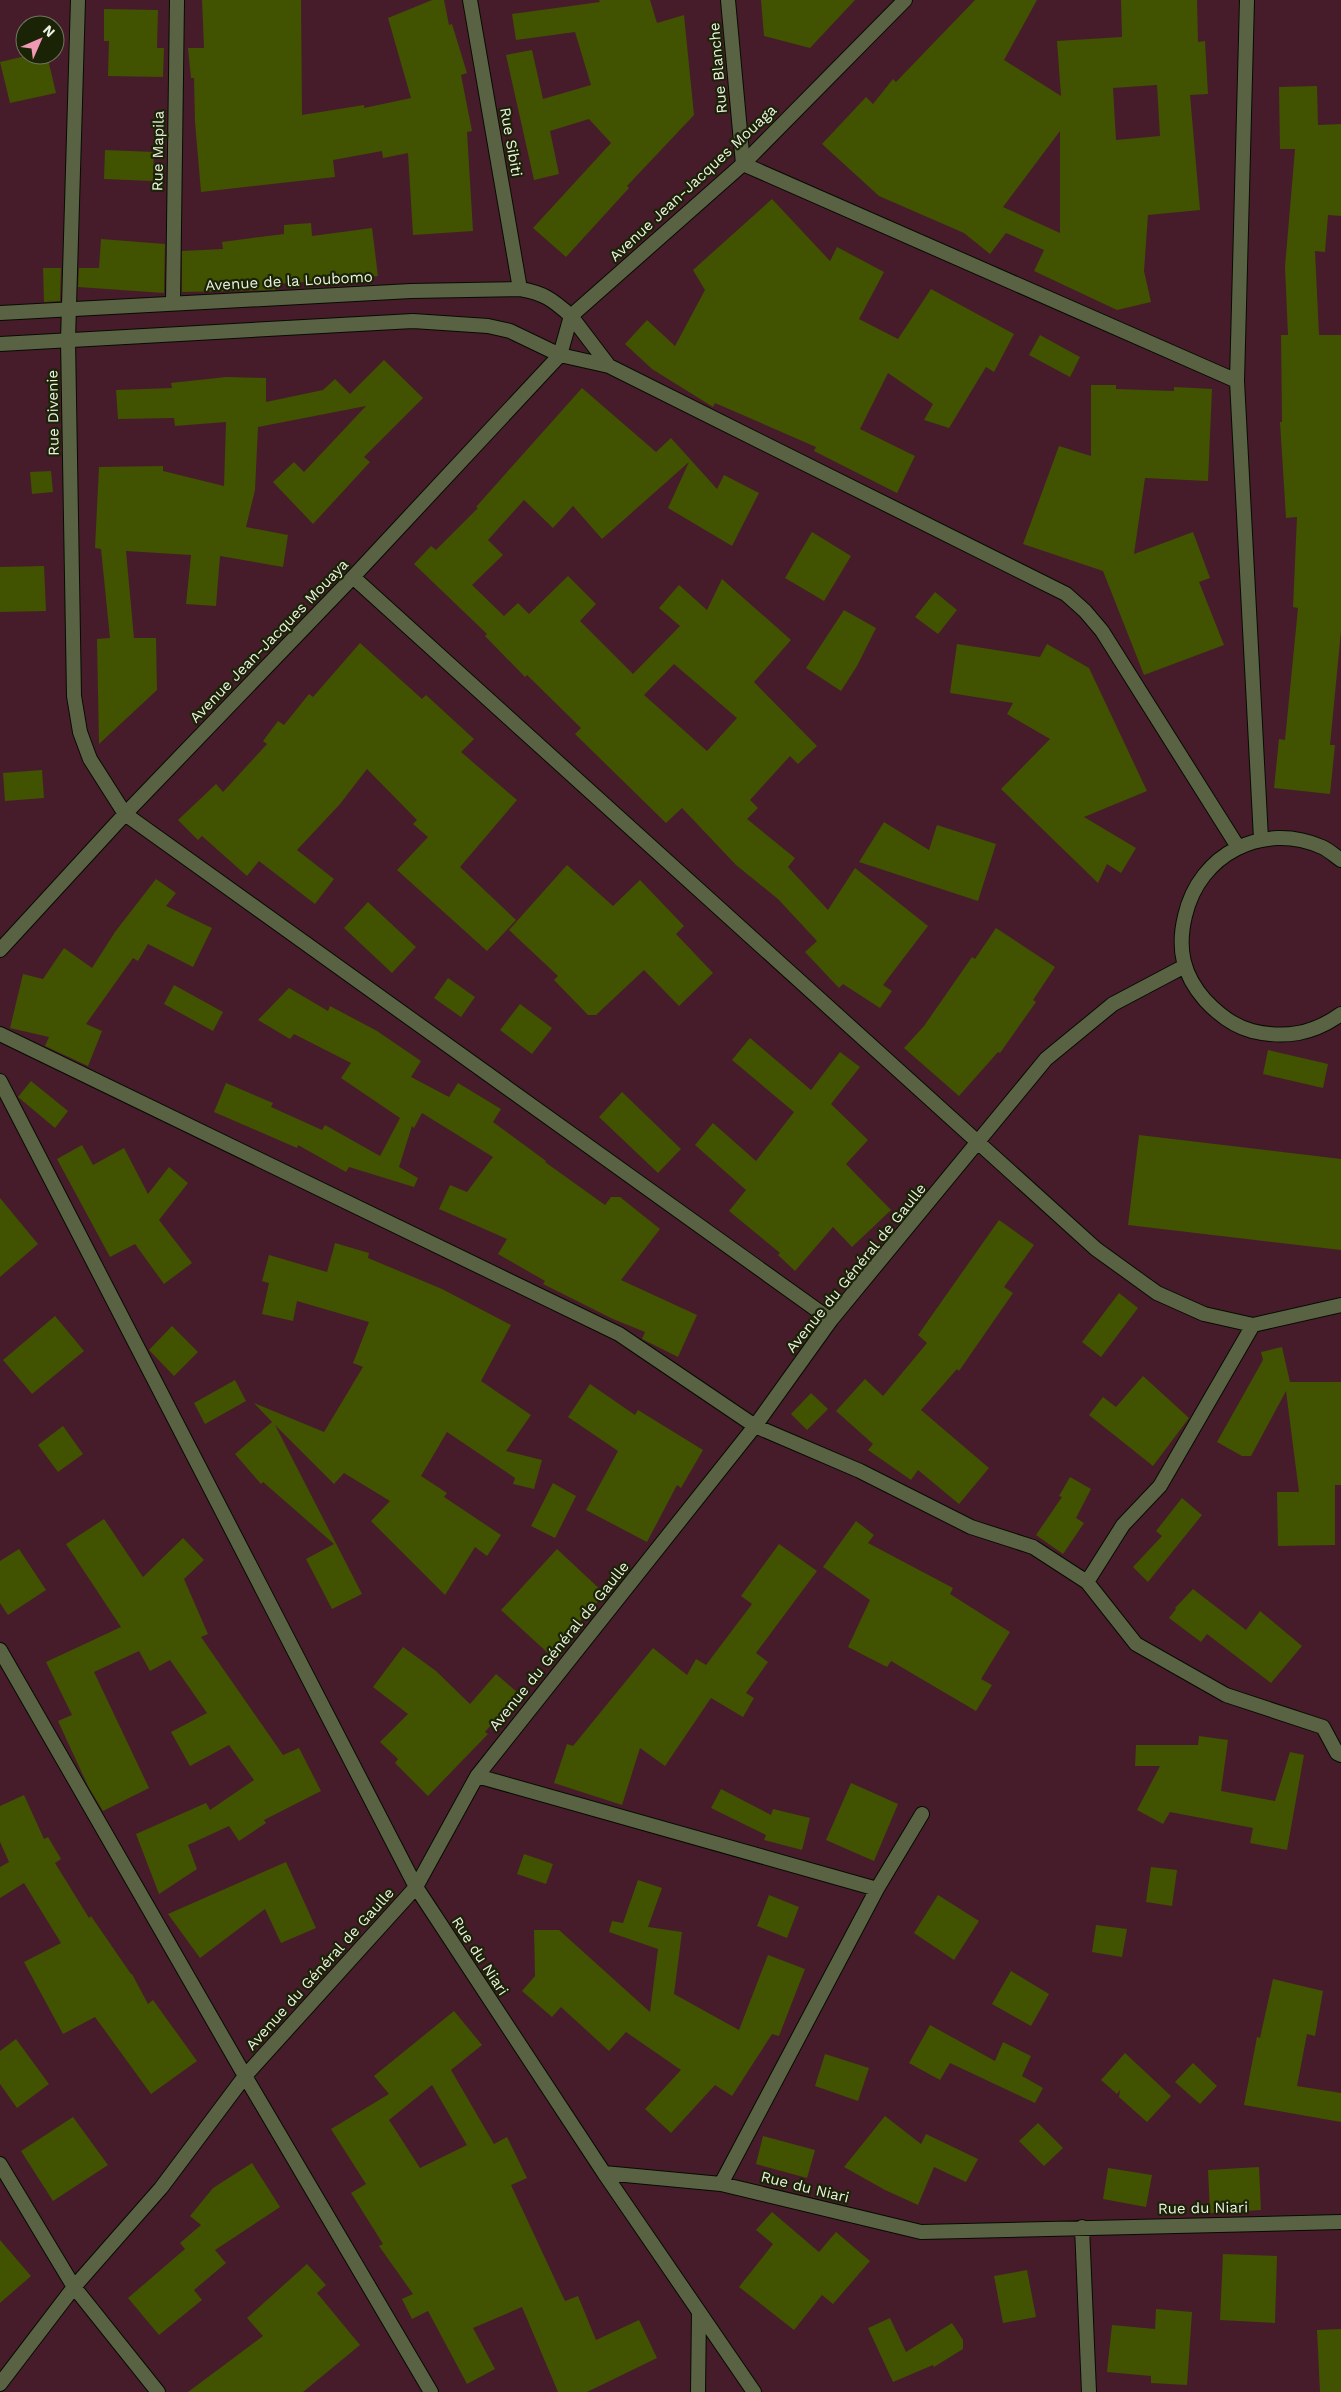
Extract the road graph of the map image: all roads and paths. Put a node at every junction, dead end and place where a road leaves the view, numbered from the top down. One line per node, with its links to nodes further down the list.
1 (78, 0): 10 (street, Rue Divenie)
2 (177, 0): 9 (street, Rue Mapila)
3 (470, 0): 8 (street, Rue Sibiti)
4 (728, 0): 7 (street, Rue Blanche)
5 (905, 0): 7 (street, Avenue Jean-Jacques Mouaga)
6 (1247, 0): 17 (street)
7 (743, 164): 12 (street, Avenue Jean-Jacques Mouaga); 17 (street)
8 (520, 289): 9 (street, Avenue de la Loubomo); 12 (street, Avenue de la Loubomo)
9 (173, 303): 10 (street, Avenue de la Loubomo)
10 (70, 308): 11 (street, Avenue de la Loubomo); 13 (street, Rue Divenie)
11 (0, 313)
12 (571, 316): 15 (street); 16 (street, Avenue de la Loubomo)
13 (68, 340): 14 (street); 15 (street); 19 (street, Rue Divenie)
14 (0, 344)
15 (560, 355): 16 (street); 18 (street, Avenue Jean-Jacques Mouaya)
16 (608, 366): 21 (street)
17 (1237, 381): 20 (street)
18 (353, 578): 19 (street, Avenue Jean-Jacques Mouaya); 28 (street)
19 (125, 814): 23 (street, Avenue Jean-Jacques Mouaya); 30 (street)
20 (1261, 839): 21 (street); 22 (street)
21 (1238, 847): 24 (street)
22 (1341, 860)
23 (0, 950)
24 (1183, 967): 25 (street); 28 (street, Avenue du Général de Gaulle)
25 (1341, 1014)
26 (0, 1034): 32 (street)
27 (0, 1080): 38 (street, Rue du Niari)
28 (978, 1144): 30 (street, Avenue du Général de Gaulle); 31 (street)
29 (1341, 1305): 31 (street)
30 (831, 1320): 32 (street, Avenue du Général de Gaulle)
31 (1253, 1325): 33 (street)
32 (755, 1426): 33 (street); 36 (street, Avenue du Général de Gaulle)
33 (1087, 1582): 35 (street)
34 (0, 1650): 40 (street)
35 (1341, 1755)
36 (477, 1776): 38 (street, Avenue du Général de Gaulle); 39 (street)
37 (922, 1814): 39 (street)
38 (416, 1887): 40 (street, Avenue du Général de Gaulle); 42 (street, Rue du Niari)
39 (878, 1889): 43 (street)
40 (245, 2076): 46 (street, Avenue du Général de Gaulle); 50 (street)
41 (0, 2164): 46 (street)
42 (604, 2173): 43 (street, Rue du Niari); 47 (street)
43 (721, 2184): 45 (street, Rue du Niari)
44 (1341, 2222): 45 (street, Rue du Niari)
45 (1082, 2227): 53 (street)
46 (74, 2287): 48 (street, Avenue du Général de Gaulle); 49 (street)
47 (699, 2312): 51 (street); 52 (street)
48 (0, 2384)
49 (158, 2392)
50 (431, 2392)
51 (698, 2392)
52 (754, 2392)
53 (1089, 2392)

